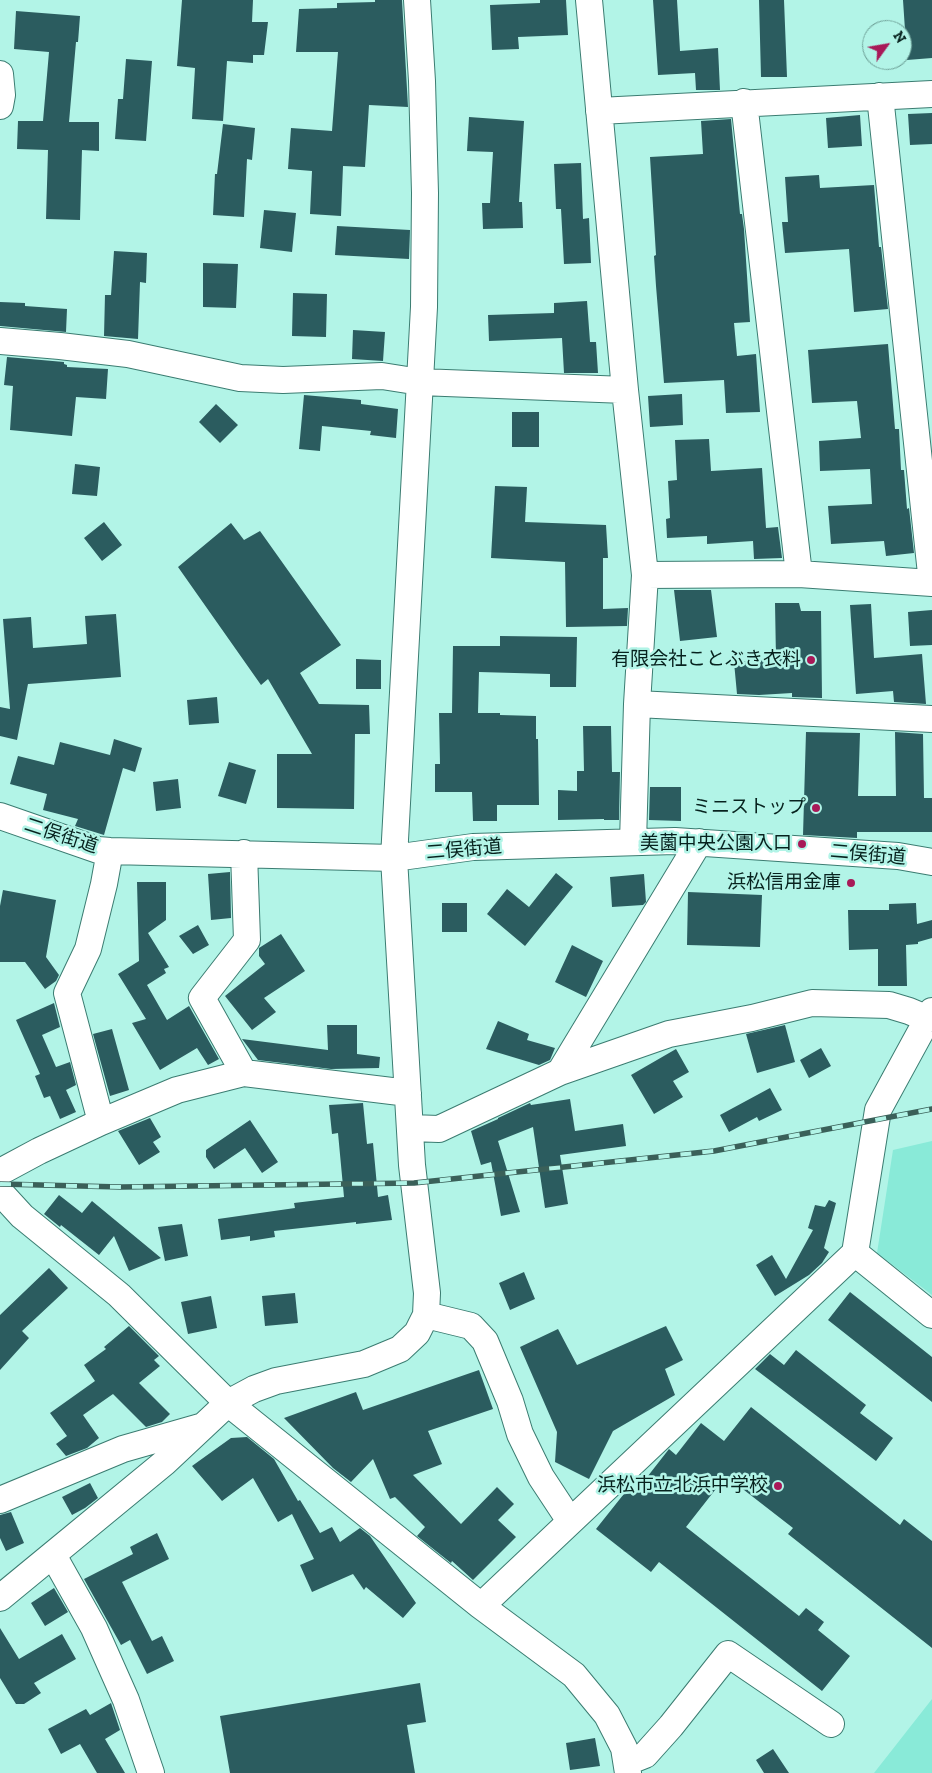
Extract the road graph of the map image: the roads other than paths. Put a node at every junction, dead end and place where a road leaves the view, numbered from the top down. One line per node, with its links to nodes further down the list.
1 (416, 0): 10 (street)
2 (589, 0): 8 (street)
3 (0, 74): 7 (street)
4 (932, 94): 5 (street)
5 (880, 96): 6 (street); 12 (street)
6 (744, 102): 8 (street); 13 (street)
7 (0, 106)
8 (599, 110): 11 (street)
9 (0, 341): 10 (street)
10 (420, 382): 11 (street); 23 (street)
11 (625, 390): 14 (street)
12 (926, 464): 15 (street)
13 (799, 574): 14 (street); 15 (street)
14 (645, 575): 16 (street)
15 (932, 583)
16 (637, 704): 17 (street); 19 (street)
17 (932, 719)
18 (0, 816): 21 (street, 二俣街道)
19 (633, 842): 20 (street, 二俣街道); 23 (street, 二俣街道)
20 (699, 842): 24 (street, 二俣街道); 26 (street)
21 (110, 851): 22 (street, 二俣街道); 29 (street)
22 (244, 853): 23 (street, 二俣街道); 27 (street)
23 (394, 858): 28 (street)
24 (932, 862)
25 (930, 1015): 26 (street); 32 (street)
26 (560, 1072): 30 (street)
27 (244, 1073): 28 (street); 29 (street)
28 (408, 1093): 30 (street)
29 (101, 1122): 31 (street)
30 (410, 1128): 33 (street)
31 (0, 1188): 35 (street)
32 (855, 1254): 34 (street); 38 (street)
33 (426, 1315): 35 (street); 38 (street)
34 (932, 1315)
35 (228, 1403): 36 (street); 41 (street)
36 (203, 1426): 37 (street); 39 (street)
37 (0, 1500)
38 (570, 1521): 41 (street)
39 (53, 1554): 40 (street); 44 (street)
40 (0, 1598)
41 (481, 1606): 43 (street)
42 (832, 1724): 43 (street)
43 (628, 1768)
44 (151, 1773)

